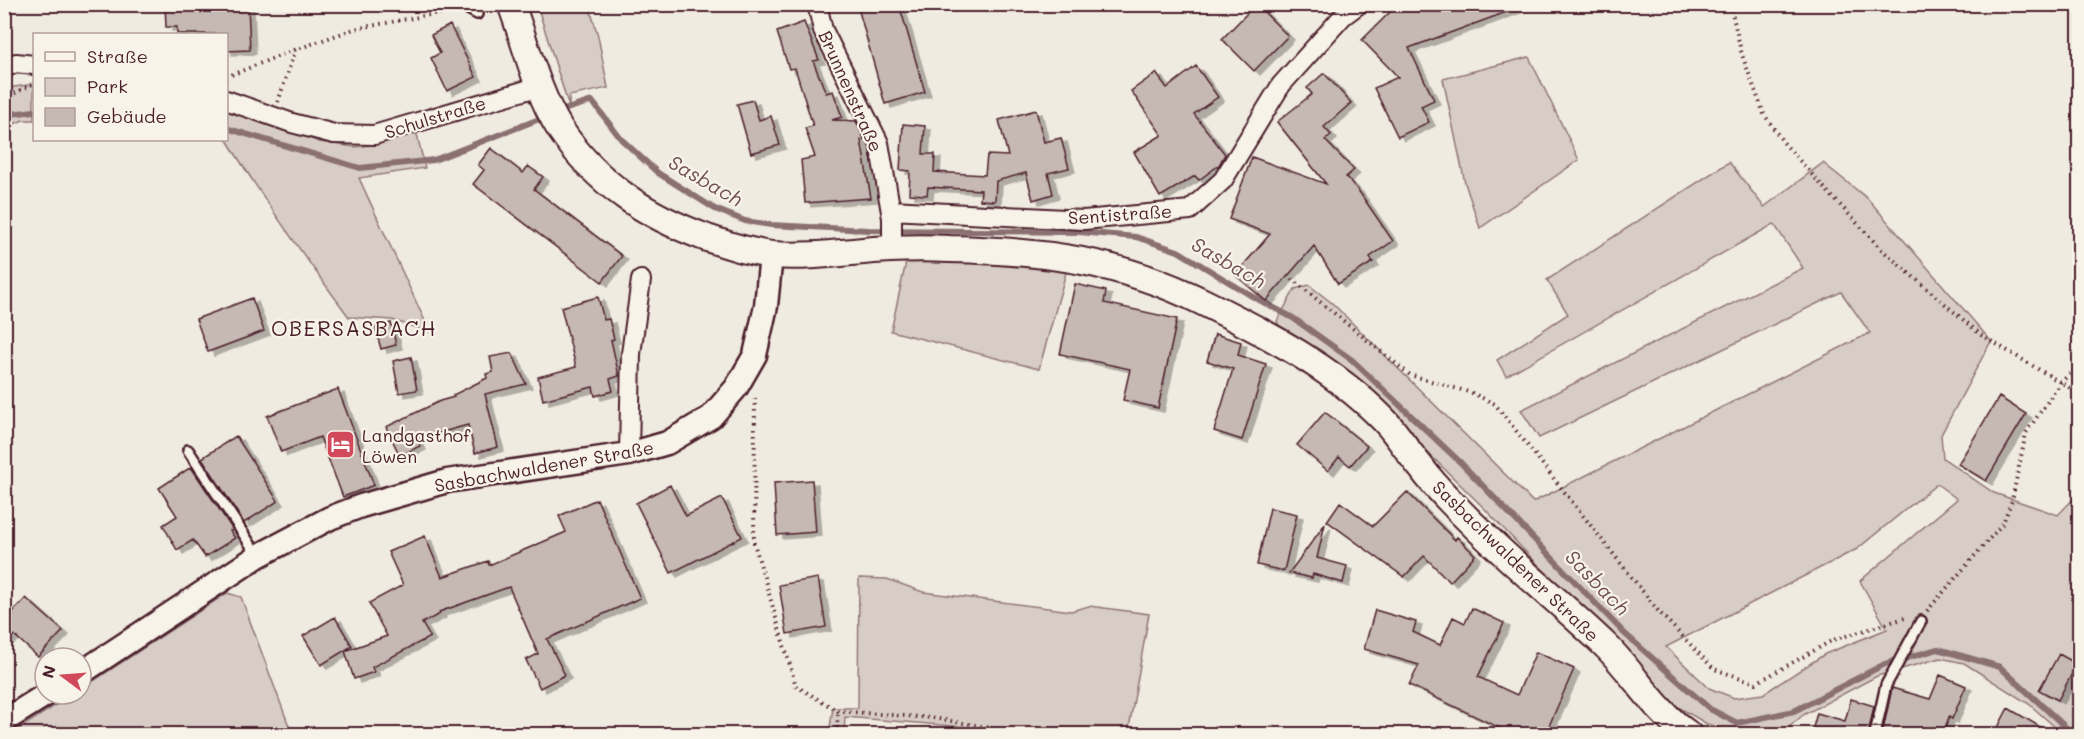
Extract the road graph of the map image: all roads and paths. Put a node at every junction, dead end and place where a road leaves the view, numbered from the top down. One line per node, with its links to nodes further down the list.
1 (459, 4): 6 (lane)
2 (511, 4): 14 (main road)
3 (817, 4): 16 (street, Brunnenstraße)
4 (1359, 4): 16 (street, Sentistraße)
5 (1730, 4): 22 (path)
6 (477, 14): 7 (path)
7 (295, 50): 10 (path); 15 (path)
8 (33, 65): 9 (street)
9 (4, 68)
10 (228, 76)
11 (33, 84): 12 (path)
12 (4, 99)
13 (228, 101): 15 (street, Schulstraße)
14 (550, 108): 15 (street, Schulstraße); 18 (main road)
15 (274, 116)
16 (891, 214): 17 (street, Brunnenstraße)
17 (891, 245): 18 (main road, Sasbachwaldener Straße); 35 (main road, Sasbachwaldener Straße)
18 (771, 255): 26 (street, Sasbachwaldener Straße)
19 (1292, 279): 22 (path)
20 (641, 280): 26 (street)
21 (2079, 365): 22 (path)
22 (2061, 382): 24 (path)
23 (755, 390): 31 (path)
24 (2079, 394)
25 (188, 450): 27 (lane)
26 (629, 454): 27 (street, Sasbachwaldener Straße)
27 (258, 556): 29 (street, Sasbachwaldener Straße)
28 (1921, 621): 36 (lane)
29 (93, 665)
30 (33, 702): 32 (street)
31 (838, 711): 33 (path); 34 (path)
32 (4, 720)
33 (837, 735)
34 (1013, 735)
35 (1688, 735)
36 (1875, 735)

